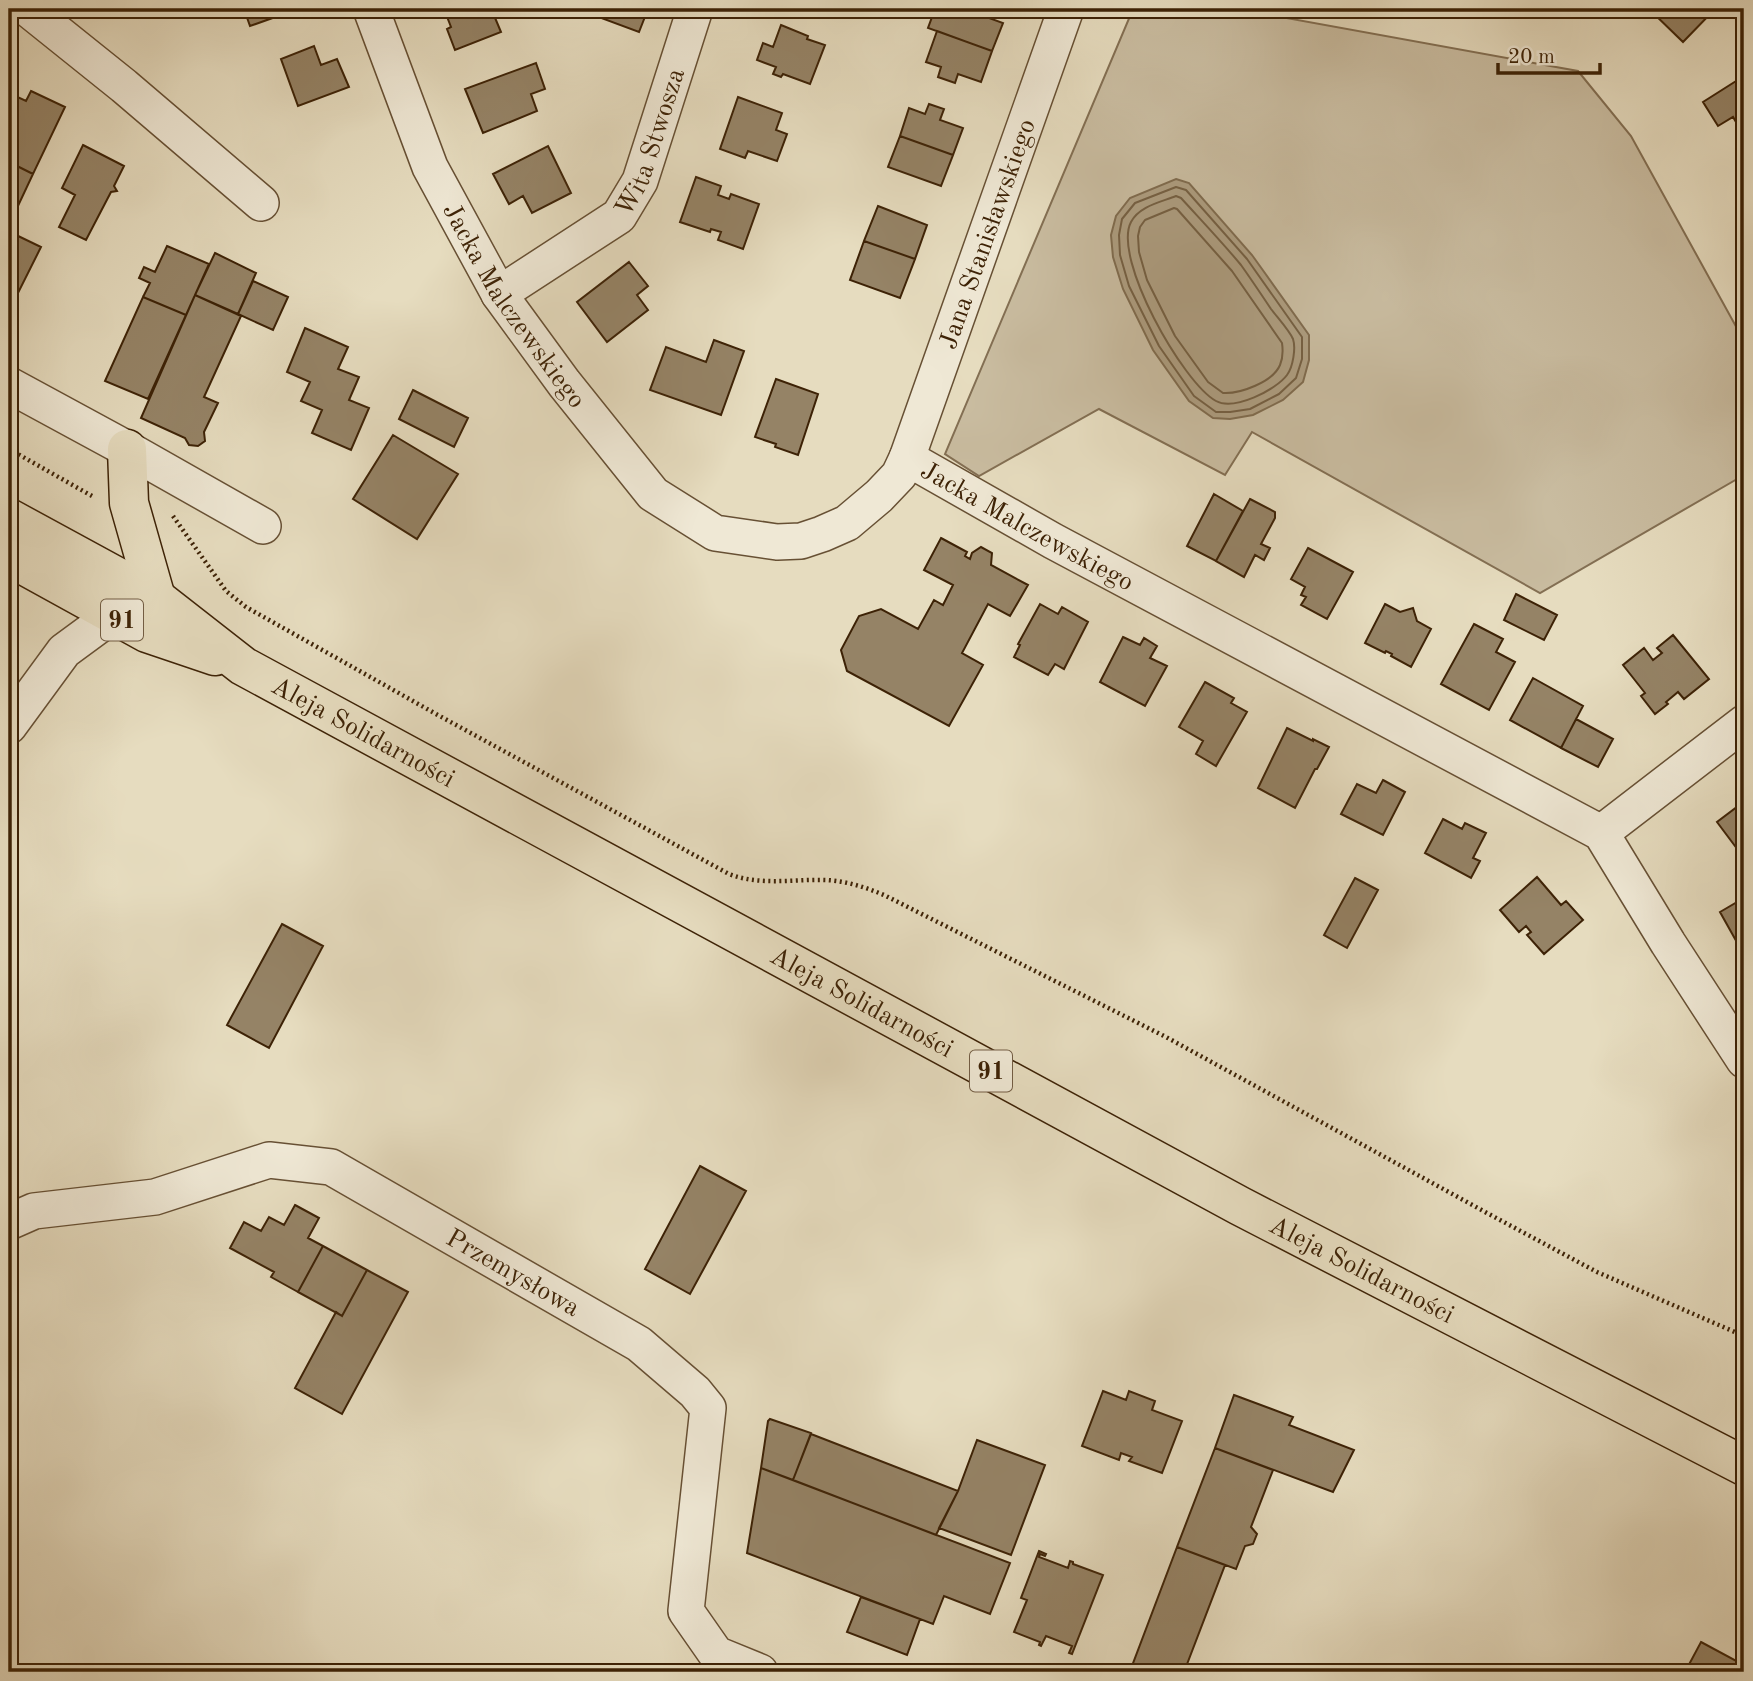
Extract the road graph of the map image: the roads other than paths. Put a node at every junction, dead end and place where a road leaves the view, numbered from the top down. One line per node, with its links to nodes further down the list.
1 (28, 9): 5 (street)
2 (371, 9): 6 (street, Jacka Malczewskiego)
3 (695, 9): 6 (street, Wita Stwosza)
4 (1066, 9): 9 (street, Jana Stanisławskiego)
5 (261, 202)
6 (499, 294): 9 (street, Jacka Malczewskiego)
7 (9, 385): 8 (street)
8 (127, 449): 11 (street); 13 (main road)
9 (907, 458): 18 (street, Jacka Malczewskiego)
10 (9, 518): 13 (main road, Aleja Solidarności / 91)
11 (263, 526)
12 (9, 557): 14 (main road, Aleja Solidarności / 91)
13 (156, 598): 15 (main road, Aleja Solidarności / 91)
14 (113, 615): 15 (main road, Aleja Solidarności / 91); 17 (street)
15 (243, 666): 21 (main road, Aleja Solidarności / 91)
16 (1744, 723): 18 (street)
17 (9, 726)
18 (1601, 834): 19 (street)
19 (1744, 1060)
20 (9, 1222): 22 (street, Przemysłowa)
21 (1744, 1466)
22 (760, 1672)

